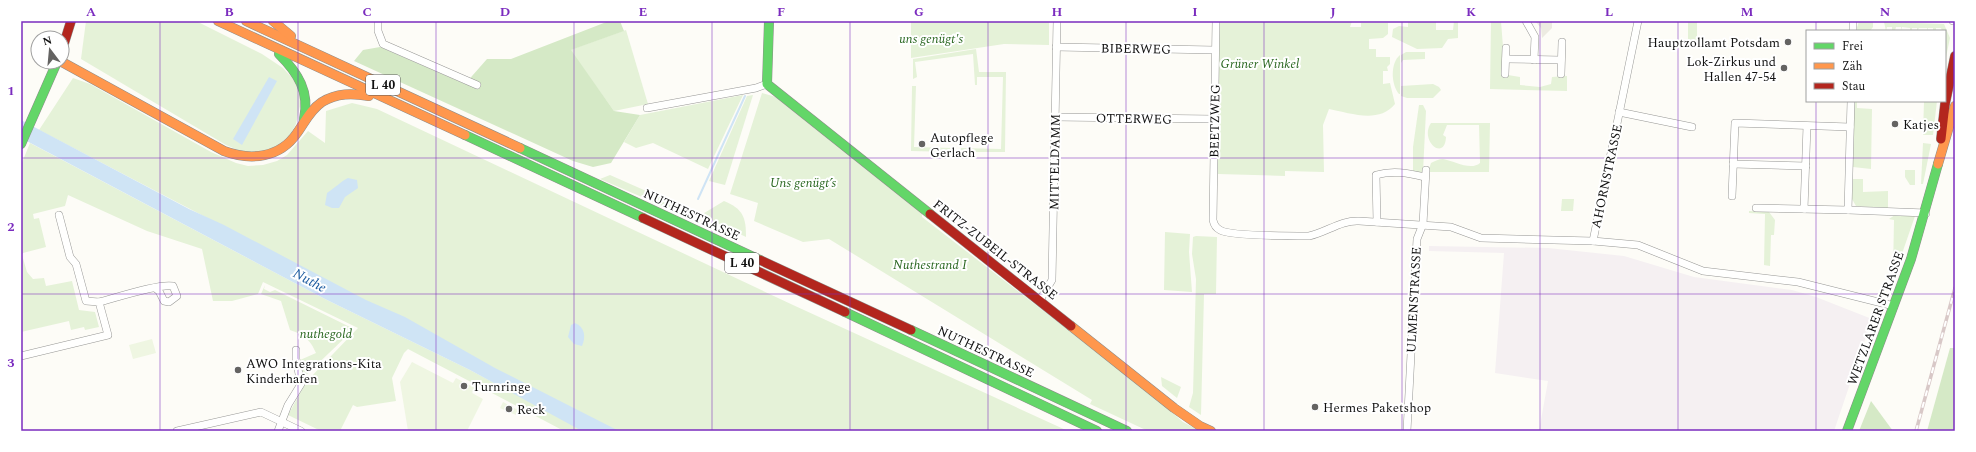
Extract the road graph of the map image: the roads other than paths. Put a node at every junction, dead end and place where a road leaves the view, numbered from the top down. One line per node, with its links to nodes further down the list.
1 (218, 21): 11 (main road, NUTHESTRASSE / L 40)
2 (246, 21): 15 (main road, NUTHESTRASSE / L 40)
3 (273, 21): 15 (main road)
4 (378, 21): 25 (street)
5 (768, 21): 24 (main road)
6 (1057, 21): 12 (street, MITTELDAMM)
7 (1216, 21): 14 (street, BEETZWEG)
8 (1526, 21): 18 (street)
9 (1638, 21): 32 (street, AHORNSTRASSE)
10 (1562, 42): 19 (street)
11 (269, 45): 26 (main road, NUTHESTRASSE / L 40); 35 (main road)
12 (1056, 47): 14 (street, BIBERWEG); 33 (street, MITTELDAMM)
13 (1506, 48): 17 (street)
14 (1216, 50): 34 (street, BEETZWEG)
15 (321, 56): 63 (main road, NUTHESTRASSE / L 40)
16 (1955, 56): 27 (main road, WETZLARER STRASSE)
17 (1506, 59): 18 (street); 22 (street)
18 (1534, 60): 19 (street)
19 (1561, 60): 23 (street)
20 (70, 66): 35 (main road)
21 (53, 70): 39 (main road)
22 (1505, 74)
23 (1561, 74)
24 (767, 84): 31 (street); 53 (main road, FRITZ-ZUBEIL-STRASSE)
25 (476, 85)
26 (385, 98): 35 (main road); 62 (main road, NUTHESTRASSE / L 40)
27 (1946, 99)
28 (1851, 102): 38 (street)
29 (1945, 102): 40 (main road, WETZLARER STRASSE)
30 (1955, 106): 40 (main road, WETZLARER STRASSE)
31 (647, 108)
32 (1619, 112): 37 (street, AHORNSTRASSE); 51 (street, AHORNSTRASSE)
33 (1055, 117): 34 (street, OTTERWEG); 53 (street, MITTELDAMM)
34 (1214, 119): 49 (street, BEETZWEG)
35 (303, 122)
36 (1807, 126): 38 (street); 41 (street); 42 (street)
37 (1692, 127)
38 (1850, 127): 46 (street)
39 (21, 144)
40 (1939, 159): 47 (main road, WETZLARER STRASSE)
41 (1734, 164): 42 (street); 43 (street)
42 (1806, 166): 45 (street)
43 (1732, 196)
44 (1756, 208): 45 (street)
45 (1804, 209): 46 (street)
46 (1848, 210): 47 (street)
47 (1926, 213): 55 (main road, WETZLARER STRASSE)
48 (60, 215): 54 (street)
49 (1377, 222): 50 (street); 50 (street, ULMENSTRASSE)
50 (1422, 224): 51 (street); 65 (street, ULMENSTRASSE)
51 (1593, 241): 55 (street)
52 (155, 288): 54 (street)
53 (1040, 300): 64 (main road, FRITZ-ZUBEIL-STRASSE)
54 (99, 302): 57 (street)
55 (1894, 306): 66 (main road, WETZLARER STRASSE)
56 (296, 350): 58 (street)
57 (21, 356)
58 (282, 421): 59 (street); 60 (street); 61 (street)
59 (177, 431)
60 (278, 431)
61 (301, 431)
62 (1097, 431)
63 (1127, 431)
64 (1211, 431)
65 (1407, 431)
66 (1847, 431)

